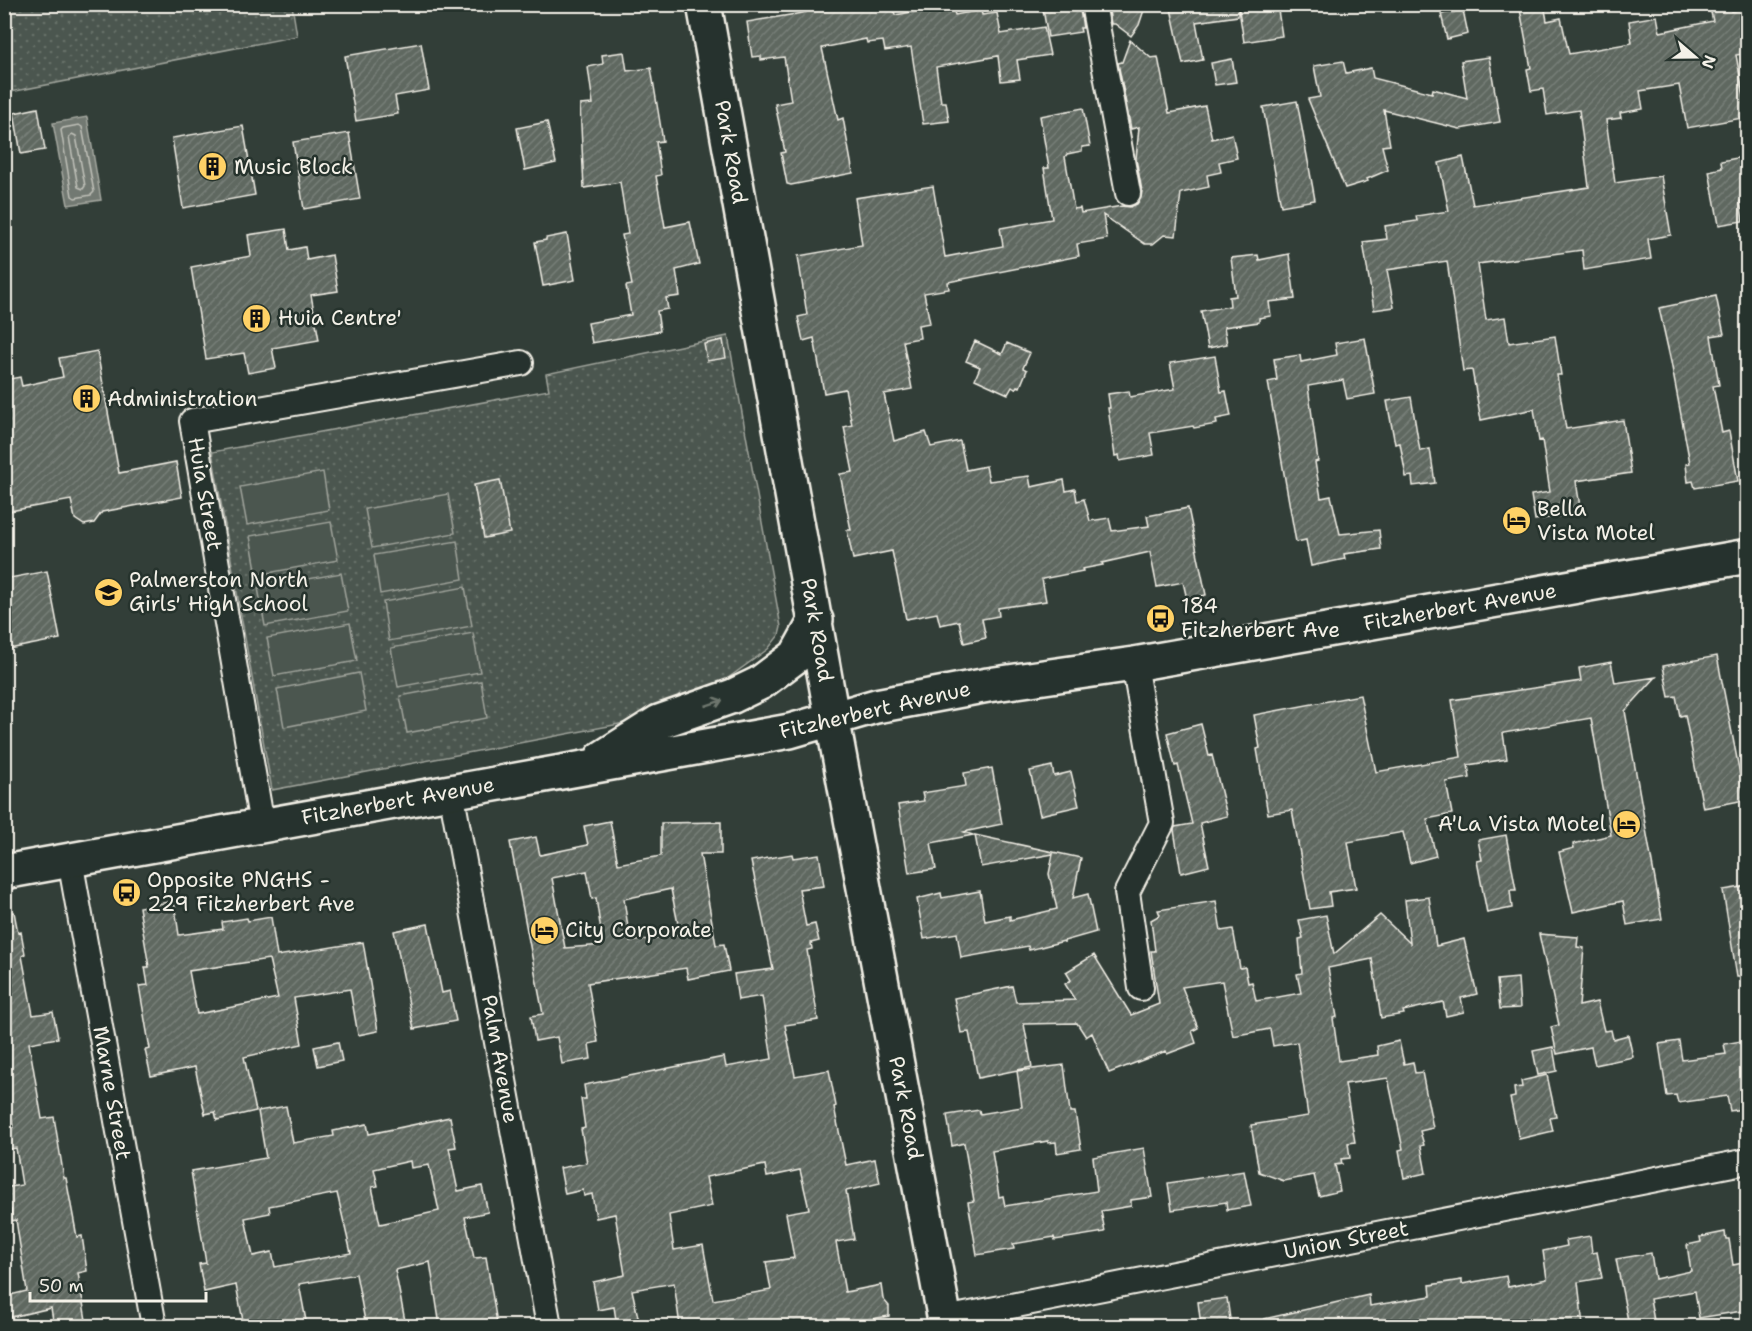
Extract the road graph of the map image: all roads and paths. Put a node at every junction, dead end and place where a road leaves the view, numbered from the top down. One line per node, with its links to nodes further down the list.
1 (704, 4): 6 (main road, Park Road)
2 (1093, 4): 3 (street)
3 (1128, 193)
4 (521, 363): 11 (street, Huia Street)
5 (1748, 556): 7 (main road, Fitzherbert Avenue)
6 (816, 620): 8 (main road, Park Road); 9 (main road, one-way to 6)
7 (1134, 664): 8 (main road, Fitzherbert Avenue); 14 (street)
8 (832, 717): 9 (main road, Fitzherbert Avenue); 16 (main road, Park Road)
9 (589, 766): 10 (main road, Fitzherbert Avenue)
10 (451, 791): 11 (main road, Fitzherbert Avenue); 18 (street, Palm Avenue)
11 (262, 825): 12 (main road, Fitzherbert Avenue)
12 (70, 860): 13 (main road, Fitzherbert Avenue); 17 (street, Marne Street)
13 (4, 872)
14 (1141, 988)
15 (1748, 1161): 16 (street, Union Street)
16 (946, 1323)
17 (154, 1326)
18 (549, 1326)

